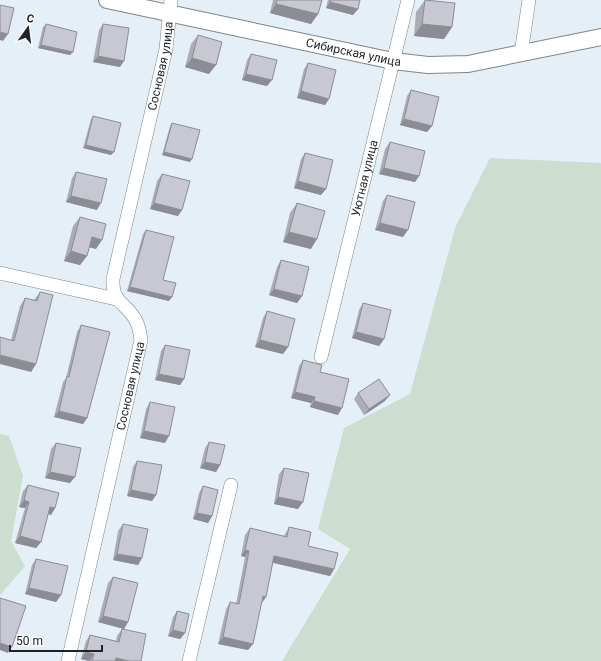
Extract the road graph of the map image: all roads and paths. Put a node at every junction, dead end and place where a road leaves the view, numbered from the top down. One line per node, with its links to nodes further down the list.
1 (107, 0): 4 (street, Сибирская улица)
2 (408, 0): 7 (street, Уютная улица)
3 (529, 0): 6 (street)
4 (170, 6): 7 (street, Сибирская улица); 9 (street, Сосновая улица)
5 (601, 37): 6 (street, Сибирская улица)
6 (521, 53): 7 (street, Сибирская улица)
7 (393, 61): 10 (street, Уютная улица)
8 (0, 273): 9 (street)
9 (116, 299): 12 (street, Сосновая улица)
10 (321, 357)
11 (231, 485): 13 (street)
12 (68, 661)
13 (189, 661)

